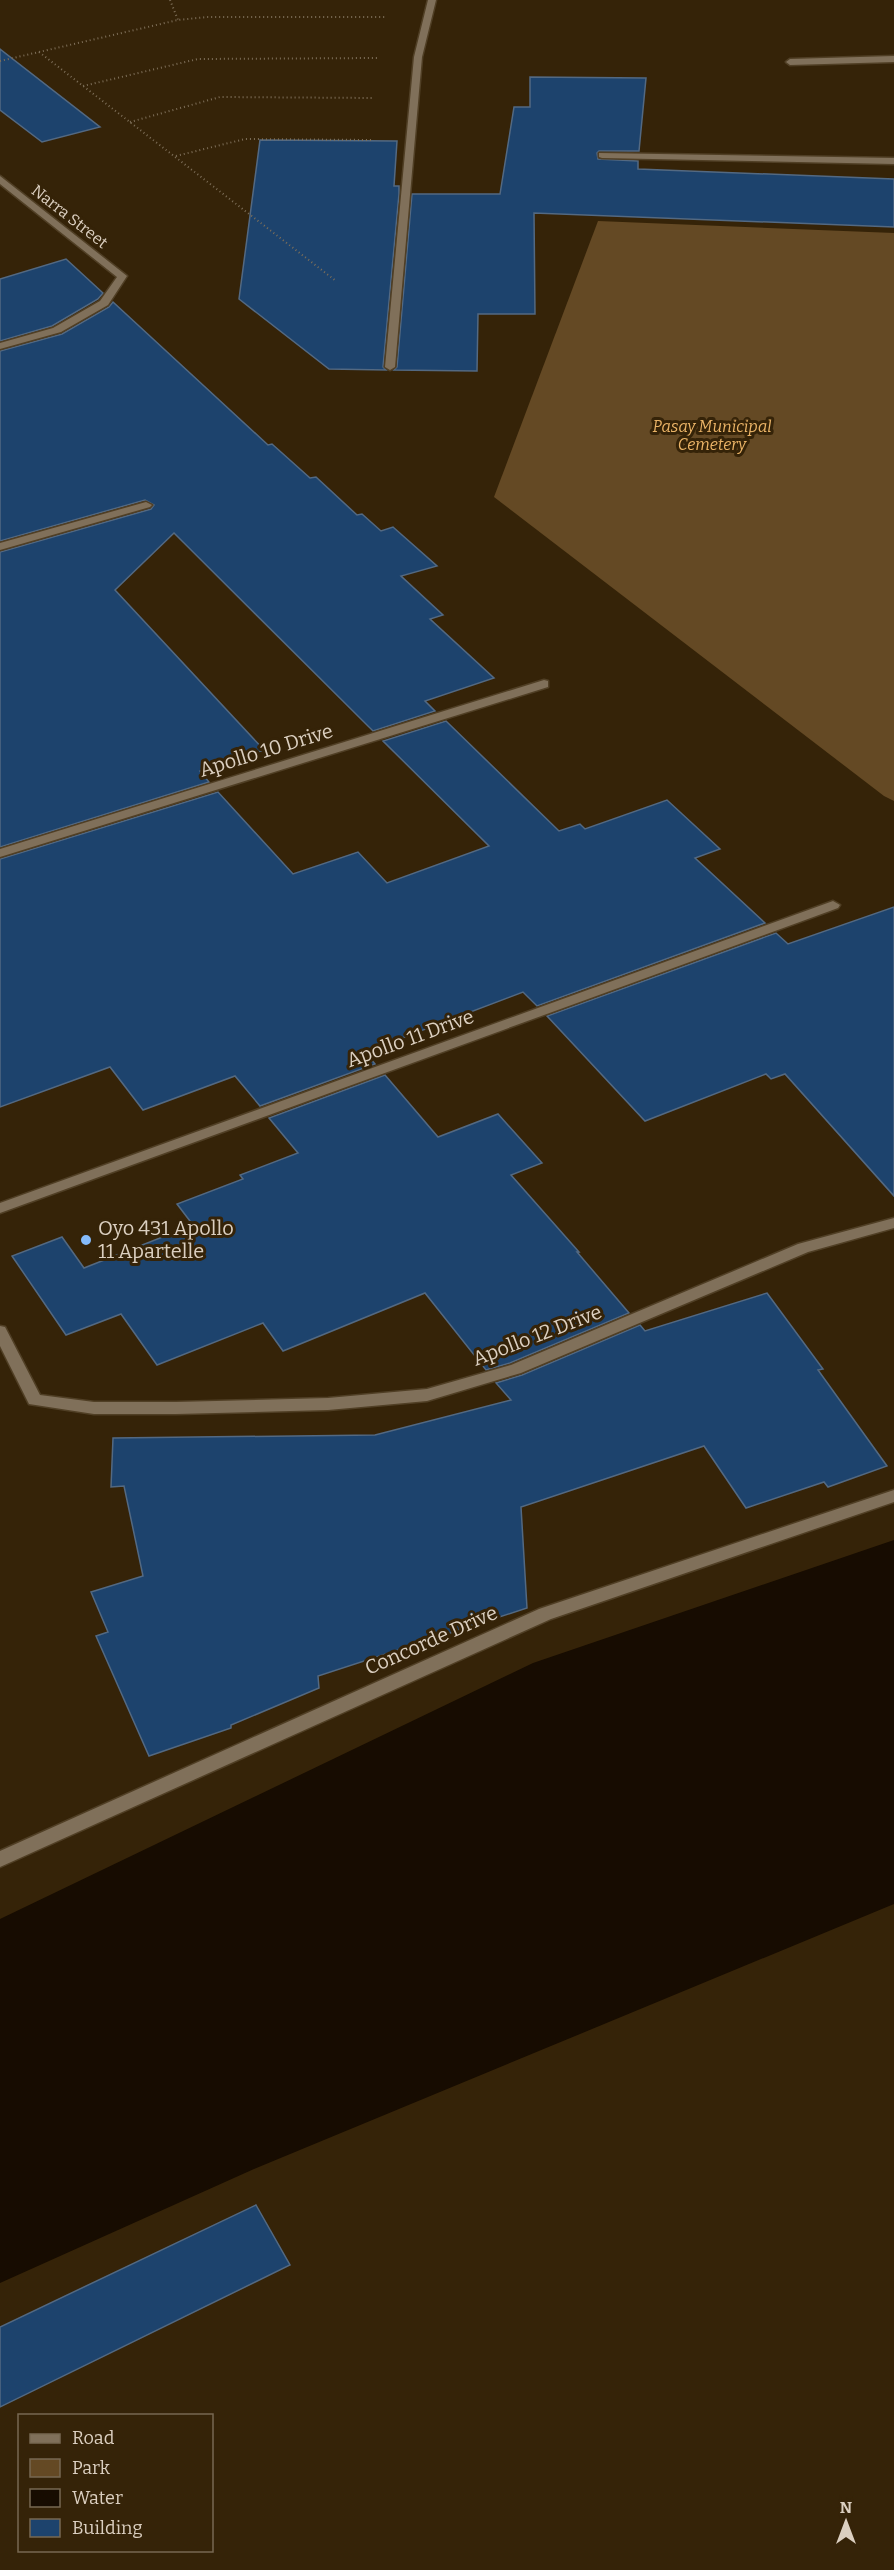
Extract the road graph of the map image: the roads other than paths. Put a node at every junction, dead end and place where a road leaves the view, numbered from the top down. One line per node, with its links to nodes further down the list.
1 (432, 0): 8 (street)
2 (894, 59): 3 (street)
3 (790, 62)
4 (602, 155): 5 (street)
5 (894, 161)
6 (0, 179): 7 (street, Narra Street)
7 (0, 346)
8 (390, 367)
9 (146, 505): 10 (street)
10 (0, 547)
11 (544, 684): 12 (street, Apollo 10 Drive)
12 (0, 853)
13 (833, 905): 14 (street, Apollo 11 Drive)
14 (0, 1208)
15 (894, 1223): 16 (street, Apollo 12 Drive)
16 (0, 1331)
17 (894, 1496): 18 (street, Concorde Drive)
18 (0, 1859)

